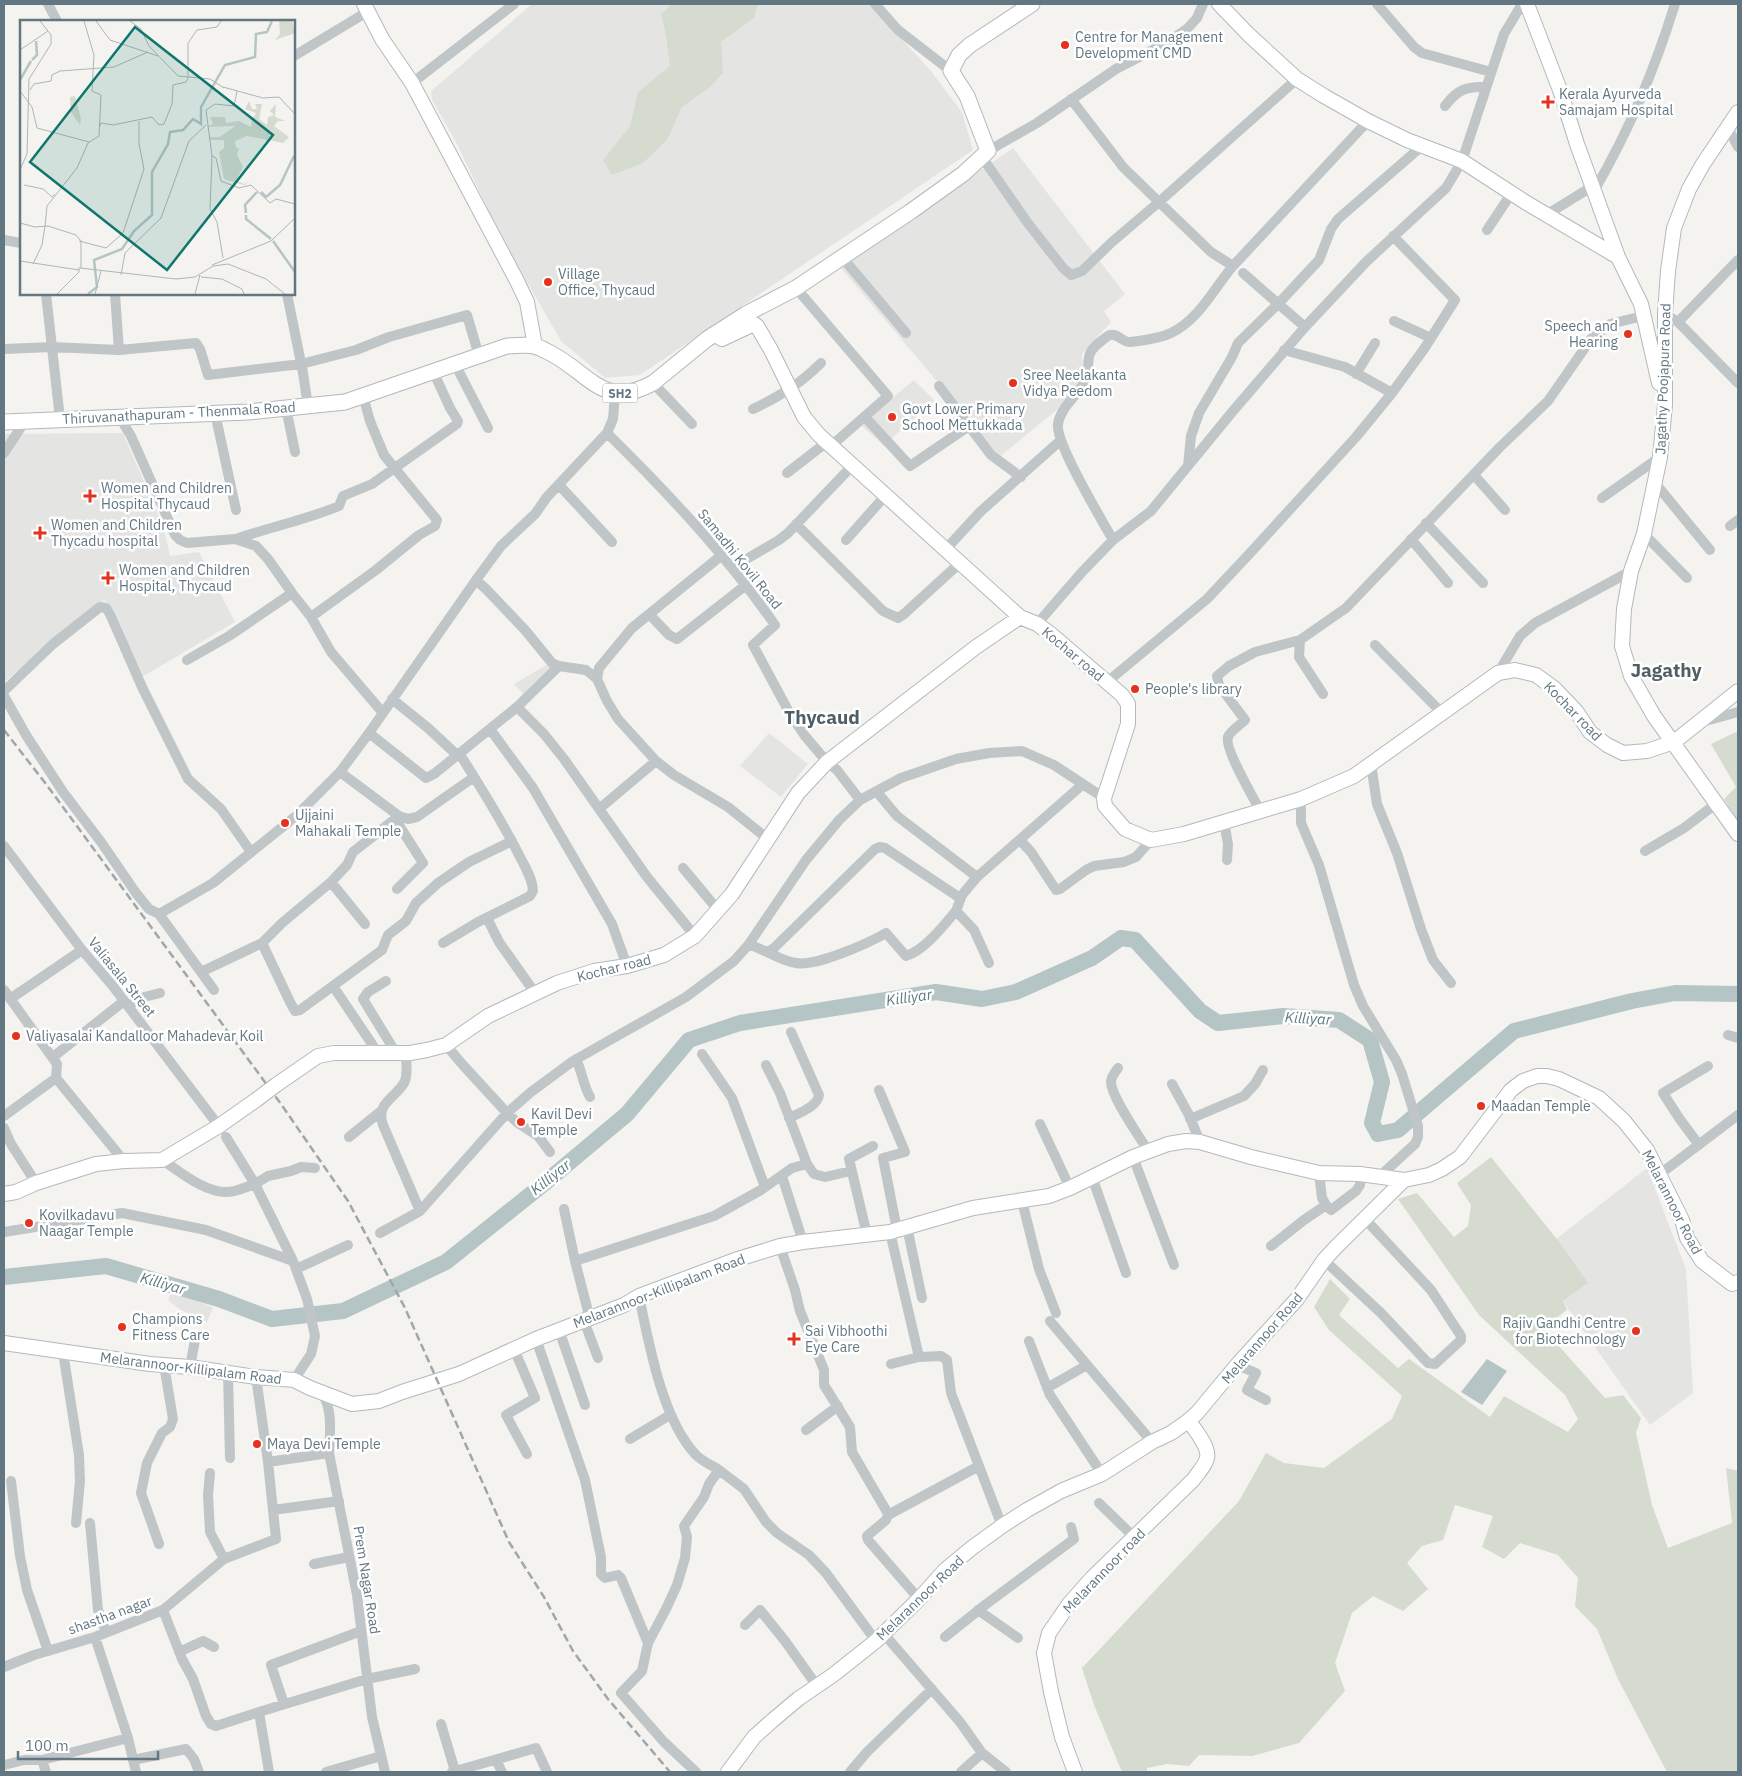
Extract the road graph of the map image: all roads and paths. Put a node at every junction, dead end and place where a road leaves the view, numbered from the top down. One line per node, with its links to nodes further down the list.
1 (48, 4): 12 (street)
2 (514, 4): 17 (street)
3 (875, 4): 14 (street)
4 (1032, 4): 14 (main road)
5 (1203, 4): 19 (street)
6 (1219, 4): 16 (street)
7 (1377, 4): 15 (street)
8 (1522, 4): 15 (street)
9 (1527, 4): 28 (street)
10 (1676, 4): 28 (street)
11 (366, 8): 13 (street); 17 (street)
12 (56, 20)
13 (295, 55)
14 (951, 71): 26 (main road)
15 (1491, 72): 18 (street)
16 (1297, 79): 22 (street); 30 (street)
17 (412, 83): 55 (street)
18 (1486, 87): 20 (street); 27 (street)
19 (1071, 99): 26 (street); 30 (street)
20 (1445, 106)
21 (1738, 112): 23 (street, Jagathy Poojapura Road)
22 (1368, 121): 24 (street); 39 (street)
23 (1728, 128): 25 (street); 46 (street, Jagathy Poojapura Road)
24 (1422, 146): 27 (street); 45 (street)
25 (1738, 147)
26 (985, 154): 30 (street); 37 (main road, SH2)
27 (1462, 161): 29 (street); 33 (street)
28 (1593, 188): 31 (street); 36 (street)
29 (1511, 194): 31 (street); 32 (street)
30 (1159, 202): 39 (street)
31 (1546, 215): 36 (street)
32 (1486, 230)
33 (1393, 236): 50 (street); 53 (street)
34 (4, 240): 35 (street)
35 (20, 243)
36 (1618, 257): 47 (street)
37 (842, 258): 41 (main road, SH2); 51 (street)
38 (1738, 260): 49 (street)
39 (1233, 266): 87 (street)
40 (1243, 273): 45 (street)
41 (796, 288): 52 (main road, SH2); 78 (street)
42 (46, 295): 56 (street)
43 (115, 295): 58 (street)
44 (287, 295): 62 (street)
45 (1278, 304): 50 (street); 93 (street)
46 (1664, 314): 49 (street); 73 (street, Jagathy Poojapura Road)
47 (1643, 316): 73 (street); 96 (street)
48 (1394, 320): 53 (street)
49 (1678, 322): 67 (street)
50 (1305, 327): 59 (street)
51 (906, 333)
52 (714, 334): 66 (main road, SH2); 69 (street)
53 (1431, 338): 70 (street)
54 (1375, 343): 65 (street)
55 (535, 346): 60 (main road, Thiruvanathapuram - Thenmala Road / SH2); 71 (main road, Thiruvanathapuram - Thenmala Road / SH2)
56 (52, 347): 57 (street); 58 (street); 80 (street)
57 (4, 349)
58 (120, 350): 62 (street)
59 (1284, 350): 65 (street); 93 (street)
60 (479, 356): 62 (street); 63 (main road, Thiruvanathapuram - Thenmala Road / SH2)
61 (821, 363): 69 (street)
62 (302, 364): 74 (street)
63 (455, 364): 64 (main road, Thiruvanathapuram - Thenmala Road / SH2); 85 (street)
64 (433, 372): 72 (main road, Thiruvanathapuram - Thenmala Road / SH2); 94 (street)
65 (1356, 374): 70 (street)
66 (653, 383): 71 (main road, SH2); 83 (street)
67 (1738, 383)
68 (939, 386): 84 (street)
69 (790, 389): 76 (street); 88 (street)
70 (1392, 393): 134 (street)
71 (615, 394): 86 (street)
72 (363, 396): 74 (main road, Thiruvanathapuram - Thenmala Road / SH2); 94 (street)
73 (1665, 405): 91 (street, Jagathy Poojapura Road)
74 (308, 406): 75 (main road, Thiruvanathapuram - Thenmala Road / SH2)
75 (286, 408): 77 (main road, Thiruvanathapuram - Thenmala Road / SH2); 90 (street)
76 (753, 409)
77 (215, 413): 79 (main road, Thiruvanathapuram - Thenmala Road / SH2); 102 (street)
78 (865, 417): 84 (street); 88 (street)
79 (120, 418): 80 (main road, Thiruvanathapuram - Thenmala Road / SH2); 107 (street)
80 (60, 419): 81 (main road, Thiruvanathapuram - Thenmala Road / SH2)
81 (25, 421): 82 (main road, Thiruvanathapuram - Thenmala Road / SH2); 89 (street)
82 (4, 422)
83 (692, 424)
84 (969, 426): 97 (street)
85 (488, 428)
86 (607, 433): 99 (street); 114 (street, Samadhi Kovil Road)
87 (1062, 440): 97 (street); 110 (street)
88 (829, 444): 92 (street); 95 (street)
89 (4, 452)
90 (295, 452)
91 (1660, 457): 98 (street, Jagathy Poojapura Road); 101 (street)
92 (852, 466): 100 (street); 105 (street)
93 (1188, 466): 110 (street)
94 (396, 468): 107 (street); 125 (street)
95 (787, 473)
96 (1474, 475): 103 (street); 104 (street)
97 (1021, 477): 112 (street)
98 (1655, 483): 106 (street, Jagathy Poojapura Road); 113 (street)
99 (559, 485): 111 (street); 119 (street)
100 (885, 496): 109 (street); 112 (street)
101 (1602, 498)
102 (236, 510)
103 (1505, 510)
104 (1426, 523): 108 (street); 120 (street)
105 (796, 524): 115 (street); 116 (street)
106 (1644, 534): 117 (street, Jagathy Poojapura Road); 118 (street)
107 (236, 539): 123 (street)
108 (1411, 539): 121 (street); 128 (street)
109 (846, 540)
110 (1113, 540): 127 (street)
111 (612, 542)
112 (946, 549): 115 (street)
113 (1710, 550)
114 (722, 556): 116 (street, Samadhi Kovil Road); 124 (street)
115 (961, 562): 126 (street)
116 (733, 567): 122 (street, Samadhi Kovil Road)
117 (1631, 571): 132 (street); 147 (street, Jagathy Poojapura Road)
118 (1687, 578)
119 (476, 580): 131 (street); 139 (street)
120 (1483, 582)
121 (1448, 583)
122 (746, 585): 124 (street); 150 (street, Samadhi Kovil Road)
123 (292, 593): 125 (street); 130 (street)
124 (650, 615): 133 (street)
125 (311, 616): 142 (street)
126 (1020, 616): 127 (street, Kochar road); 150 (street, Kochar road)
127 (1037, 624): 134 (street, Kochar road)
128 (1300, 640): 137 (street); 161 (street)
129 (1374, 645): 143 (street)
130 (187, 660)
131 (559, 666): 133 (street); 140 (street)
132 (1498, 673): 143 (street); 147 (street, Kochar road)
133 (597, 679): 149 (street)
134 (1107, 682): 156 (street, Kochar road)
135 (4, 691): 171 (street)
136 (1738, 691): 144 (street, Kochar road)
137 (1323, 694)
138 (4, 696): 180 (street)
139 (392, 699): 142 (street); 148 (street)
140 (517, 708): 145 (street); 160 (street)
141 (1738, 712): 144 (street)
142 (382, 713): 146 (street)
143 (1442, 713): 151 (street)
144 (1696, 723): 147 (street, Kochar road)
145 (490, 729): 148 (street); 190 (street)
146 (369, 733): 148 (street); 152 (street)
147 (1674, 742): 159 (street, Jagathy Poojapura Road)
148 (458, 754): 153 (street)
149 (656, 761): 160 (street); 165 (street)
150 (827, 762): 158 (street); 165 (street, Kochar road)
151 (1371, 764): 157 (street); 193 (street)
152 (340, 772): 162 (street); 171 (street)
153 (474, 777): 162 (street); 168 (street)
154 (1082, 785): 155 (street); 156 (street); 166 (street)
155 (876, 792): 158 (street); 174 (street)
156 (1104, 798): 167 (street)
157 (1301, 799): 161 (street); 241 (street)
158 (860, 800): 186 (street)
159 (1717, 803): 164 (street, Jagathy Poojapura Road); 170 (street)
160 (599, 809): 183 (street)
161 (1261, 812): 163 (street)
162 (397, 818): 175 (street); 176 (street)
163 (1224, 822): 167 (street); 172 (street)
164 (1738, 834)
165 (768, 839): 178 (street, Kochar road)
166 (1020, 840): 167 (street); 174 (street)
167 (1151, 840)
168 (512, 841): 181 (street); 194 (street)
169 (4, 846): 187 (street, Valiasala Street)
170 (1645, 851)
171 (251, 852): 180 (street)
172 (1227, 860)
173 (682, 868): 178 (street)
174 (978, 877): 177 (street)
175 (330, 882): 182 (street); 184 (street)
176 (397, 889)
177 (960, 898): 179 (street); 188 (street)
178 (718, 910): 183 (street, Kochar road)
179 (956, 911): 188 (street); 189 (street)
180 (159, 914): 191 (street)
181 (487, 918): 185 (street); 198 (street)
182 (365, 924)
183 (695, 936): 190 (street, Kochar road)
184 (262, 943): 191 (street); 194 (street)
185 (443, 943)
186 (749, 944): 188 (street); 207 (street)
187 (82, 950): 199 (street); 200 (street, Valiasala Street)
188 (767, 952)
189 (989, 963)
190 (627, 966): 198 (street, Kochar road)
191 (201, 972): 196 (street)
192 (386, 981): 204 (street)
193 (1451, 983)
194 (333, 986): 203 (street)
195 (4, 990): 199 (street)
196 (214, 990)
197 (160, 993): 200 (street)
198 (535, 993): 202 (street, Kochar road)
199 (10, 999): 206 (street)
200 (126, 1003): 206 (street); 224 (street, Valiasala Street)
201 (790, 1032): 219 (street)
202 (446, 1045): 204 (street, Kochar road); 217 (street)
203 (378, 1053): 204 (street, Kochar road); 224 (street, Kochar road, bridge)
204 (401, 1053): 216 (street)
205 (702, 1054): 246 (street)
206 (52, 1057): 212 (street)
207 (576, 1059): 215 (street); 217 (street)
208 (766, 1065): 219 (street)
209 (1708, 1066): 227 (street)
210 (1118, 1068): 230 (street)
211 (1263, 1070): 220 (street)
212 (56, 1078): 218 (street); 233 (street)
213 (1172, 1084): 220 (street)
214 (879, 1090): 254 (street)
215 (590, 1097)
216 (380, 1112): 225 (street); 252 (street)
217 (507, 1113): 229 (street); 252 (street)
218 (4, 1116)
219 (790, 1118): 234 (street)
220 (1190, 1119): 226 (street)
221 (1736, 1121): 227 (street)
222 (1040, 1124): 247 (street)
223 (4, 1128): 244 (street)
224 (222, 1130): 232 (street, Kochar road); 245 (street, Valiasala Street)
225 (348, 1138)
226 (1200, 1142): 230 (street, Melarannoor-Killipalam Road); 237 (street, Melarannoor-Killipalam Road)
227 (1699, 1145): 239 (street)
228 (873, 1146): 236 (street)
229 (550, 1152)
230 (1148, 1152): 231 (street, Melarannoor-Killipalam Road)
231 (1133, 1157): 242 (street, Melarannoor-Killipalam Road); 265 (street)
232 (162, 1160): 233 (street); 245 (street)
233 (124, 1161): 244 (street)
234 (808, 1164): 236 (street); 240 (street)
235 (315, 1168): 245 (street)
236 (851, 1171): 257 (street)
237 (1319, 1173): 238 (street, Melarannoor-Killipalam Road); 250 (street)
238 (1360, 1174): 241 (street, Melarannoor-Killipalam Road); 250 (street)
239 (1660, 1174): 243 (street, Melarannoor Road); 267 (street, Melarannoor Road)
240 (782, 1176): 246 (street); 258 (street)
241 (1380, 1176): 243 (street, Melarannoor-Killipalam Road)
242 (1092, 1177): 247 (street, Melarannoor-Killipalam Road); 266 (street)
243 (1404, 1180): 253 (street, Melarannoor Road)
244 (36, 1183): 248 (street)
245 (255, 1184): 264 (street, Valiasala Street)
246 (765, 1187): 263 (street)
247 (1070, 1188): 249 (street, Melarannoor-Killipalam Road)
248 (4, 1194)
249 (1022, 1201): 254 (street, Melarannoor-Killipalam Road); 282 (street)
250 (1326, 1205): 261 (street)
251 (564, 1209): 263 (street)
252 (420, 1211): 256 (street)
253 (1365, 1220): 262 (street, Melarannoor Road); 262 (street)
254 (898, 1229): 257 (street, Melarannoor-Killipalam Road); 269 (street); 278 (street)
255 (4, 1232): 264 (street)
256 (380, 1233)
257 (867, 1236): 258 (street, Melarannoor-Killipalam Road)
258 (803, 1242): 260 (street, Melarannoor-Killipalam Road)
259 (348, 1245): 264 (street)
260 (780, 1246): 268 (street, Melarannoor-Killipalam Road); 292 (street)
261 (1271, 1246)
262 (1324, 1260): 283 (street, Melarannoor Road)
263 (575, 1261): 270 (street)
264 (294, 1265): 287 (street, Valiasala Street)
265 (1174, 1265)
266 (1126, 1273)
267 (1738, 1282)
268 (639, 1296): 270 (street, Melarannoor-Killipalam Road); 293 (street)
269 (922, 1298)
270 (587, 1320): 271 (street, Melarannoor-Killipalam Road); 279 (street)
271 (559, 1330): 272 (street, Melarannoor-Killipalam Road); 291 (street)
272 (536, 1339): 276 (street, Melarannoor-Killipalam Road); 331 (street)
273 (195, 1340): 284 (street)
274 (1029, 1341): 288 (street)
275 (4, 1343): 277 (street, Melarannoor-Killipalam Road)
276 (514, 1349): 289 (street, Melarannoor-Killipalam Road); 299 (street)
277 (63, 1352): 281 (street, Melarannoor-Killipalam Road); 312 (street)
278 (919, 1357): 280 (street); 302 (street)
279 (598, 1358)
280 (890, 1364)
281 (164, 1365): 284 (street, Melarannoor-Killipalam Road); 317 (street)
282 (1087, 1365): 288 (street); 297 (street)
283 (1237, 1365): 290 (street); 294 (street, Melarannoor Road)
284 (190, 1367): 285 (street, Melarannoor-Killipalam Road)
285 (228, 1373): 286 (street, Melarannoor-Killipalam Road); 300 (street)
286 (256, 1377): 287 (street, Melarannoor-Killipalam Road); 301 (street)
287 (294, 1380): 289 (street, Melarannoor-Killipalam Road)
288 (1047, 1388): 305 (street)
289 (322, 1393): 298 (street, Prem Nagar Road)
290 (1266, 1400)
291 (585, 1405)
292 (838, 1406): 295 (street); 311 (street)
293 (670, 1415): 296 (street); 303 (street)
294 (1188, 1421): 297 (street, Melarannoor Road); 316 (street, Melarannoor road)
295 (806, 1430)
296 (630, 1439)
297 (1152, 1442): 305 (street, Melarannoor Road)
298 (329, 1453): 301 (street); 308 (street, Prem Nagar Road)
299 (526, 1454)
300 (230, 1458)
301 (268, 1462): 310 (street)
302 (979, 1466): 311 (street); 314 (street)
303 (718, 1470): 329 (street); 331 (street)
304 (210, 1473): 319 (street)
305 (1102, 1474): 314 (street, Melarannoor Road)
306 (11, 1482): 307 (street)
307 (8, 1496): 333 (street)
308 (339, 1501): 310 (street); 318 (street, Prem Nagar Road)
309 (1099, 1503): 316 (street)
310 (273, 1510): 319 (street)
311 (888, 1516): 321 (street)
312 (76, 1523)
313 (90, 1523): 326 (street)
314 (1002, 1526): 321 (street, Melarannoor Road)
315 (1071, 1526): 323 (street)
316 (1135, 1538): 364 (street, Melarannoor road)
317 (159, 1544)
318 (349, 1557): 320 (street); 325 (street, Prem Nagar Road)
319 (224, 1558): 322 (street, shastha nagar)
320 (314, 1564)
321 (919, 1599): 329 (street, Melarannoor Road)
322 (163, 1610): 326 (street, shastha nagar); 334 (street)
323 (978, 1610): 328 (street); 330 (street)
324 (745, 1625): 338 (street)
325 (361, 1631): 337 (street, Prem Nagar Road); 340 (street)
326 (106, 1632): 327 (street, shastha nagar)
327 (95, 1637): 333 (street, shastha nagar); 343 (street)
328 (945, 1637)
329 (880, 1638): 338 (street, Melarannoor Road); 339 (street)
330 (1018, 1638)
331 (648, 1643): 360 (street)
332 (214, 1647): 334 (street)
333 (48, 1651): 335 (street, shastha nagar)
334 (179, 1652): 341 (street)
335 (4, 1667)
336 (415, 1669): 337 (street)
337 (367, 1679): 340 (street); 345 (street, Prem Nagar Road)
338 (817, 1686): 361 (street, Melarannoor Road)
339 (932, 1689): 344 (street); 362 (street)
340 (284, 1704): 341 (street)
341 (259, 1712): 354 (street)
342 (441, 1724): 357 (street)
343 (128, 1738): 346 (street); 347 (street)
344 (982, 1753): 350 (street); 363 (street)
345 (381, 1756): 355 (street); 356 (street, Prem Nagar Road)
346 (42, 1760): 349 (street); 351 (street)
347 (133, 1760): 352 (street); 353 (street)
348 (496, 1760): 357 (street); 358 (street); 359 (street)
349 (4, 1765)
350 (1001, 1771)
351 (46, 1772)
352 (136, 1772)
353 (199, 1772)
354 (269, 1772)
355 (326, 1772)
356 (385, 1772)
357 (453, 1772)
358 (502, 1772)
359 (547, 1772)
360 (696, 1772)
361 (728, 1772)
362 (850, 1772)
363 (960, 1772)
364 (1075, 1772)

